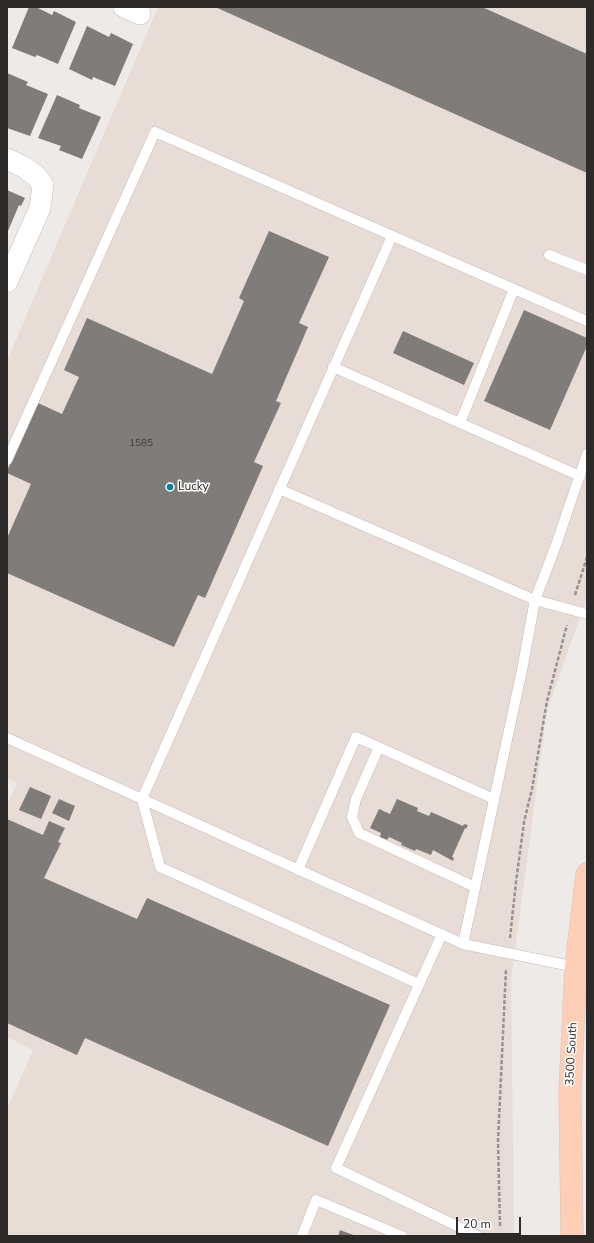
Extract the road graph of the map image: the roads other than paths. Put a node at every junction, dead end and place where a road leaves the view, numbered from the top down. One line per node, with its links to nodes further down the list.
1 (7, 160): 5 (street)
2 (392, 236): 6 (lane); 8 (lane); 11 (lane)
3 (549, 255): 4 (lane)
4 (587, 270)
5 (7, 282)
6 (514, 290): 7 (lane); 9 (lane)
7 (587, 321)
8 (333, 367): 9 (lane); 13 (lane)
9 (460, 423): 12 (lane)
10 (587, 454): 12 (lane)
11 (7, 460)
12 (580, 476): 14 (lane)
13 (279, 489): 14 (lane); 18 (lane)
14 (535, 600): 15 (lane); 19 (lane)
15 (587, 614)
16 (7, 738): 18 (lane)
17 (380, 747): 19 (lane); 20 (lane); 22 (lane)
18 (142, 799): 20 (lane); 26 (lane)
19 (494, 799): 22 (lane)
20 (298, 870): 23 (lane)
21 (587, 874): 25 (main road, 3500 South)
22 (475, 887): 24 (lane)
23 (442, 934): 24 (lane); 26 (lane)
24 (463, 944): 25 (lane)
25 (576, 967): 30 (main road, 3500 South)
26 (419, 984): 29 (lane)
27 (302, 1236): 28 (lane)
28 (402, 1236)
29 (478, 1236)
30 (572, 1236)

